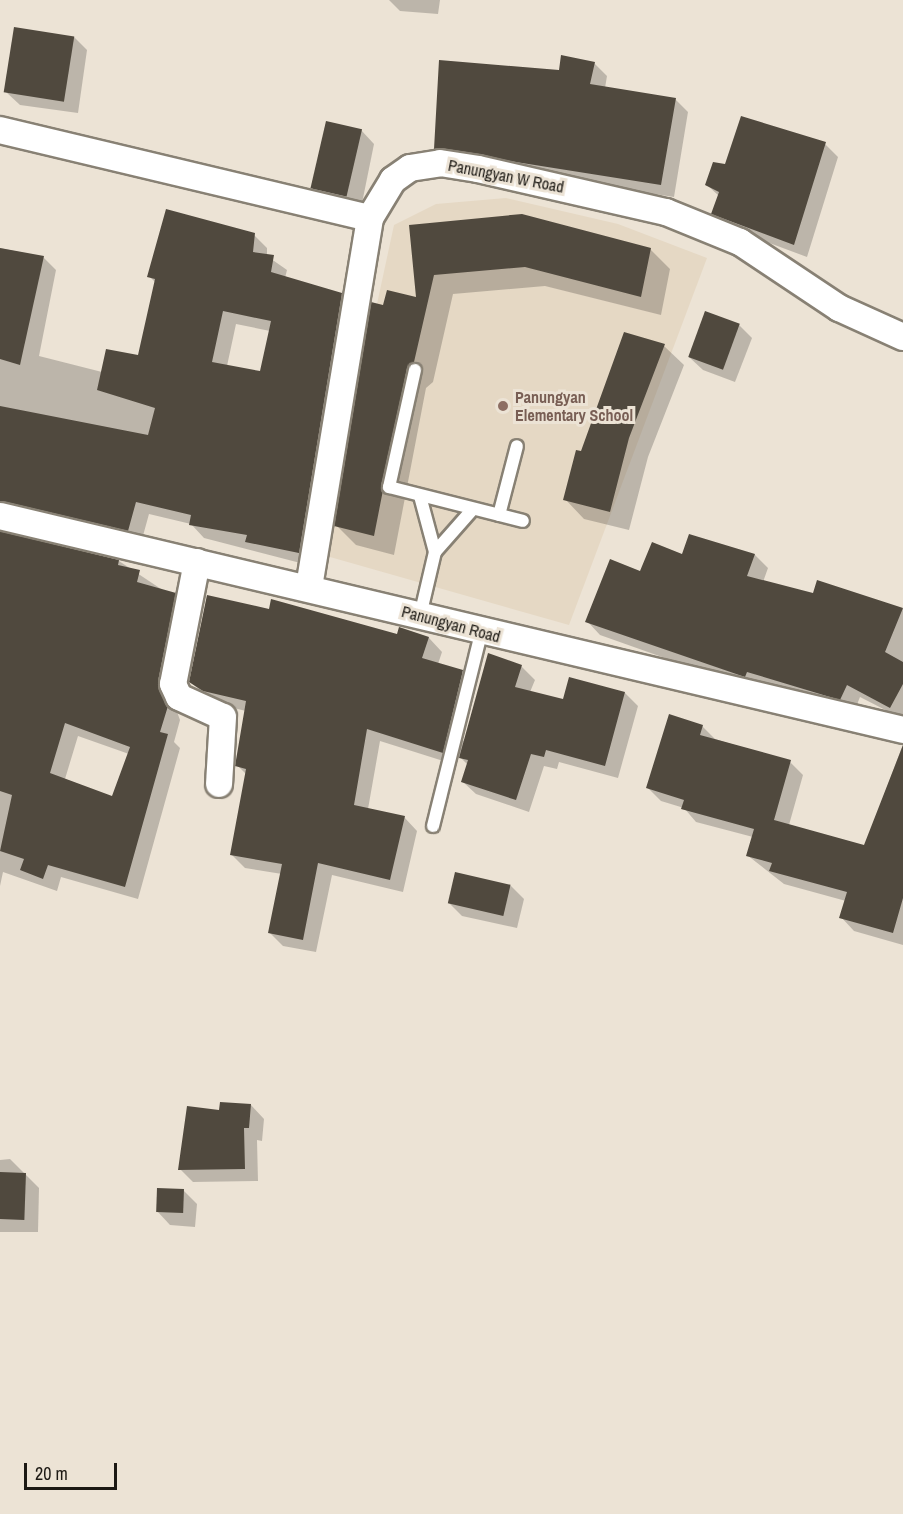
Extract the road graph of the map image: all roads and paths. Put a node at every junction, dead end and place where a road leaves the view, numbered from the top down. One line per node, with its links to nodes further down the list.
1 (0, 130): 2 (street)
2 (370, 218): 3 (street, Panungyan W Road); 13 (street)
3 (903, 337)
4 (415, 370): 6 (lane)
5 (517, 446): 8 (lane)
6 (420, 496): 7 (lane); 11 (lane)
7 (472, 510): 8 (lane); 11 (lane)
8 (499, 515): 10 (lane)
9 (0, 516): 12 (street, Panungyan Road)
10 (523, 520)
11 (435, 552): 14 (lane)
12 (197, 562): 13 (street, Panungyan Road); 17 (street)
13 (309, 587): 14 (street, Panungyan Road)
14 (420, 616): 15 (street, Panungyan Road)
15 (481, 633): 16 (street, Panungyan Road); 18 (lane)
16 (903, 730)
17 (219, 784)
18 (433, 826)

